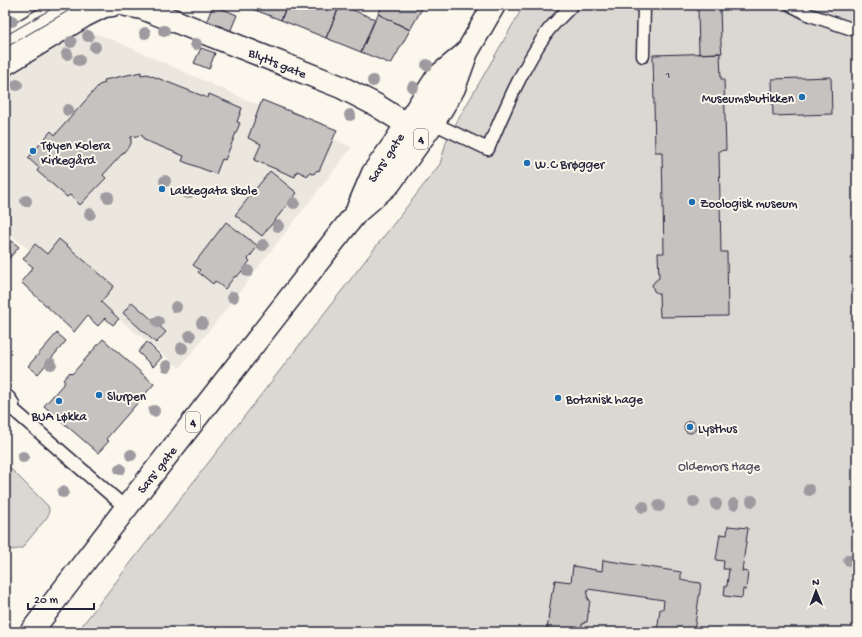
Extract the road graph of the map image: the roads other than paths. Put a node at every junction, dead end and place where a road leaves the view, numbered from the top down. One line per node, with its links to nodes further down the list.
1 (67, 5): 9 (main road)
2 (126, 5): 12 (main road, Blytts gate)
3 (494, 5): 12 (main road, Sars' gate / 4)
4 (572, 5): 12 (lane)
5 (644, 5): 10 (lane)
6 (791, 5): 8 (lane)
7 (108, 6): 11 (main road)
8 (855, 26)
9 (5, 42)
10 (643, 56)
11 (5, 64)
12 (421, 128): 14 (main road, Sars' gate / 4)
13 (7, 403): 14 (lane)
14 (126, 508): 15 (main road, Sars' gate / 4)
15 (31, 632)

